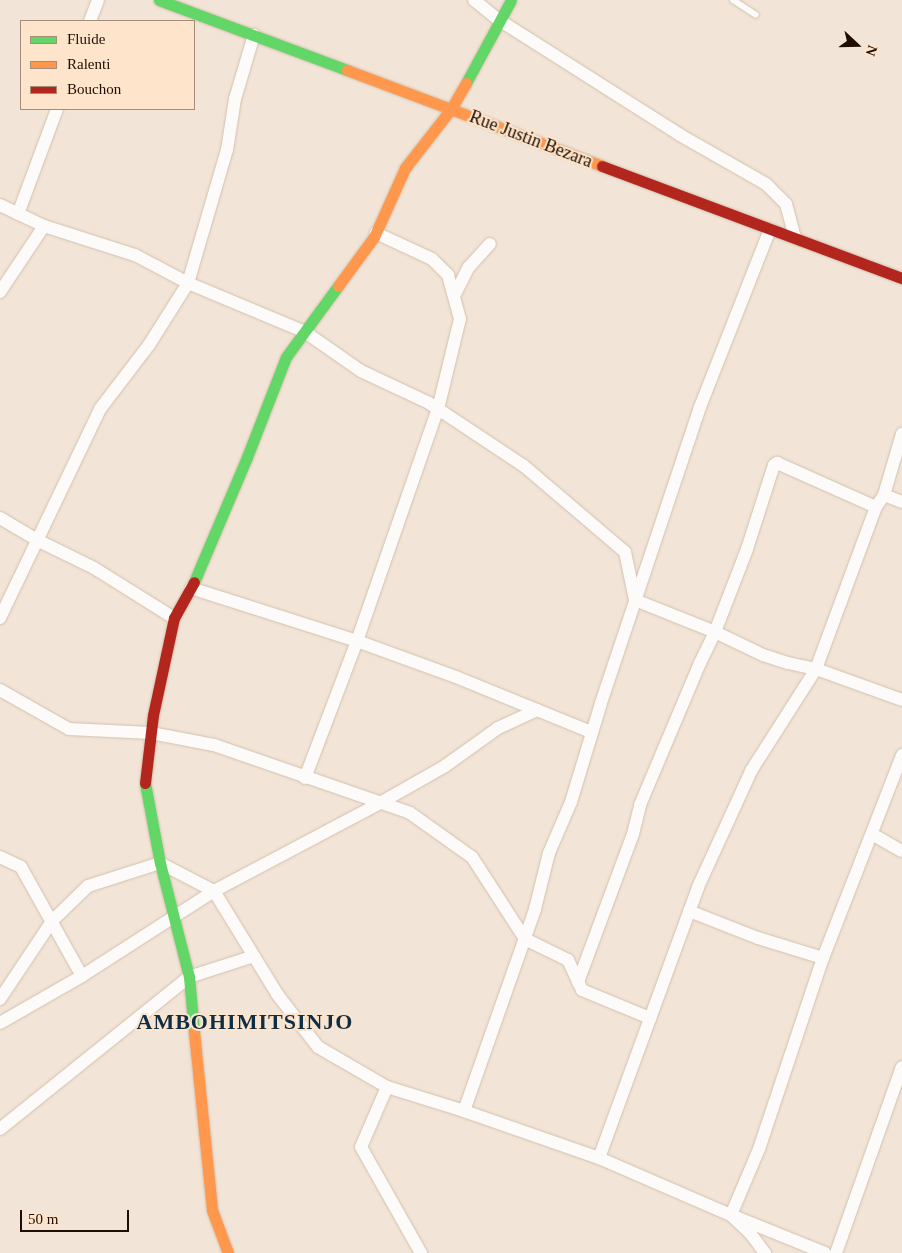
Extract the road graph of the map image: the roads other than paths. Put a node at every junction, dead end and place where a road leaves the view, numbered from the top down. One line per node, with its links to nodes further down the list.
1 (98, 0): 7 (street)
2 (159, 0): 9 (street, Rue Justin Bezara)
3 (474, 0): 8 (street)
4 (511, 0): 8 (street)
5 (733, 0): 6 (lane)
6 (756, 15)
7 (90, 20)
8 (499, 20): 11 (street); 17 (street)
9 (254, 35): 11 (street, Rue Justin Bezara); 20 (street)
10 (57, 110): 13 (street)
11 (451, 110): 15 (street, Rue Justin Bezara); 16 (street)
12 (0, 204): 13 (street)
13 (18, 214): 14 (street)
14 (44, 226): 20 (street); 21 (street)
15 (770, 229): 17 (street, Rue Justin Bezara); 32 (street)
16 (376, 233): 22 (street); 23 (street)
17 (795, 238): 19 (street, Rue Justin Bezara)
18 (490, 244): 22 (street)
19 (902, 278)
20 (188, 282): 23 (street); 30 (street)
21 (0, 292)
22 (454, 296): 24 (street)
23 (306, 332): 24 (street); 31 (street)
24 (438, 410): 32 (street); 36 (street)
25 (902, 434): 26 (street)
26 (884, 495): 27 (street); 28 (street)
27 (902, 502)
28 (876, 507): 35 (street); 37 (street)
29 (0, 518): 30 (street)
30 (39, 540): 33 (street); 34 (street)
31 (191, 588): 34 (street); 36 (street)
32 (635, 600): 35 (street); 41 (street)
33 (0, 618)
34 (174, 618): 42 (street)
35 (715, 632): 37 (street); 59 (street)
36 (357, 641): 40 (street); 44 (street)
37 (816, 669): 39 (street); 51 (street)
38 (0, 690): 42 (street)
39 (902, 700)
40 (537, 710): 41 (street); 45 (street)
41 (591, 732): 54 (street)
42 (151, 733): 44 (street); 49 (street)
43 (902, 755): 46 (street)
44 (305, 778): 45 (street)
45 (380, 803): 50 (street); 54 (street)
46 (872, 834): 47 (street); 56 (street)
47 (902, 851)
48 (0, 857): 53 (street)
49 (160, 863): 50 (street); 52 (street); 53 (street)
50 (214, 891): 52 (street); 55 (street)
51 (689, 911): 56 (street); 61 (street)
52 (173, 916): 57 (street); 58 (street)
53 (52, 921): 57 (street); 60 (street)
54 (525, 939): 59 (street); 65 (street)
55 (254, 956): 58 (street); 64 (street)
56 (824, 958): 68 (street)
57 (82, 976): 62 (street)
58 (189, 978): 66 (street); 69 (street)
59 (578, 982): 61 (street)
60 (0, 999)
61 (650, 1018): 67 (street)
62 (0, 1023)
63 (902, 1067): 73 (street)
64 (387, 1087): 65 (street); 70 (street)
65 (464, 1110): 67 (street)
66 (0, 1129)
67 (599, 1158): 68 (street)
68 (731, 1215): 71 (street); 72 (street)
69 (228, 1253)
70 (421, 1253)
71 (765, 1253)
72 (825, 1253)
73 (836, 1253)

